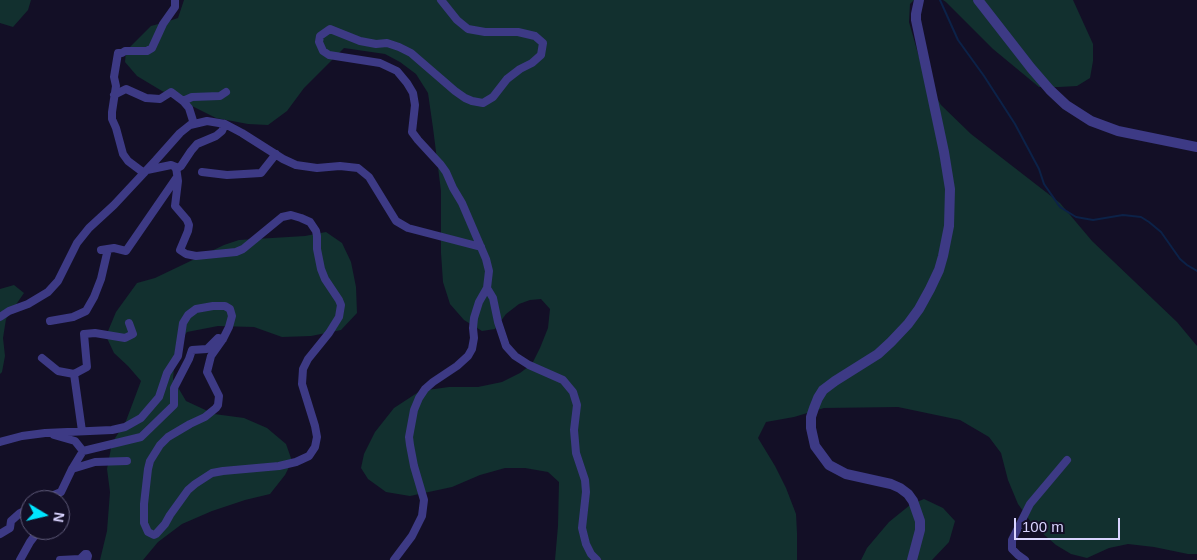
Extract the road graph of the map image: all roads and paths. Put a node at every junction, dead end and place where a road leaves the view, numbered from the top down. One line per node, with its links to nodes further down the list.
1 (175, 0): 6 (street)
2 (441, 0): 15 (street)
3 (919, 0): 39 (street)
4 (978, 0): 10 (street)
5 (226, 92): 7 (street)
6 (114, 95): 7 (street); 12 (street)
7 (183, 101): 8 (street)
8 (194, 124): 9 (street); 12 (street)
9 (225, 124): 11 (street); 14 (street)
10 (1197, 147)
11 (276, 154): 13 (street); 15 (street)
12 (145, 172): 14 (street); 17 (street)
13 (202, 172)
14 (177, 173): 18 (street); 20 (street)
15 (481, 247): 16 (street)
16 (487, 288): 37 (street); 38 (street)
17 (0, 318)
18 (50, 321)
19 (128, 323): 22 (street)
20 (223, 339): 23 (street); 26 (street)
21 (42, 358): 22 (street)
22 (74, 374): 23 (street)
23 (82, 431): 24 (street)
24 (45, 432): 25 (street); 26 (street)
25 (0, 442)
26 (83, 451): 29 (street)
27 (1067, 460): 40 (street)
28 (127, 461): 29 (street)
29 (72, 469): 30 (street)
30 (62, 490)
31 (20, 512): 32 (street)
32 (0, 534)
33 (32, 540): 34 (street)
34 (20, 560)
35 (60, 560): 36 (street)
36 (87, 560)
37 (394, 560)
38 (597, 560)
39 (912, 560)
40 (1025, 560)

